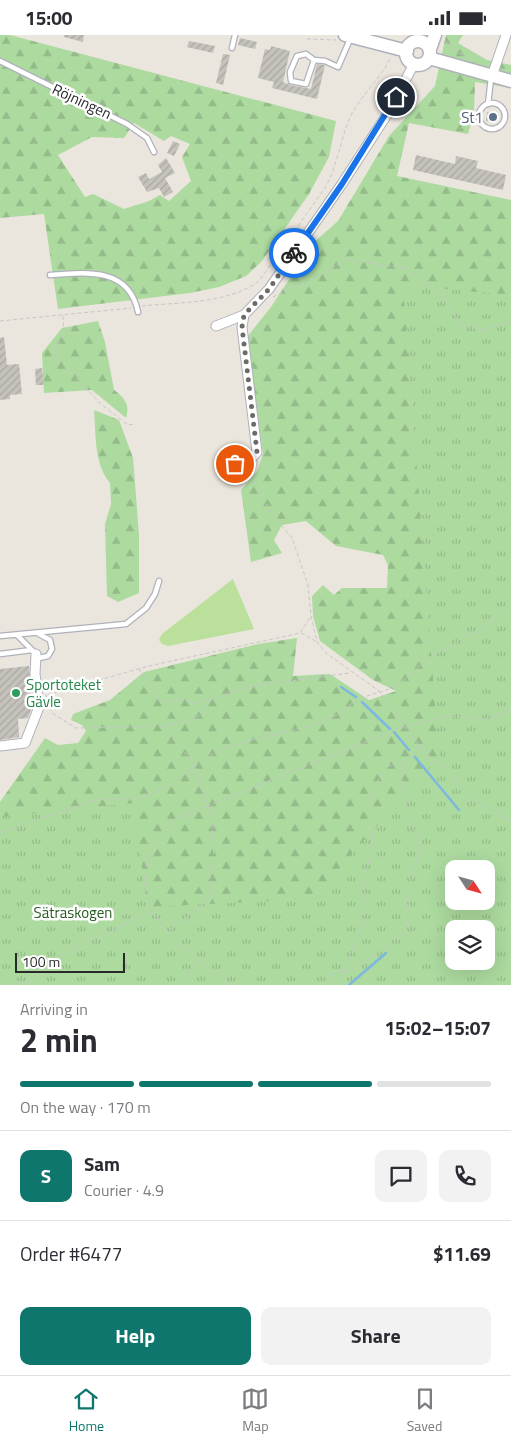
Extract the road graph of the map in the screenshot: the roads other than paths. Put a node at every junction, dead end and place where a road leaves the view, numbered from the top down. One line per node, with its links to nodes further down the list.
1 (235, 35): 6 (lane)
2 (435, 35): 8 (street)
3 (506, 35): 12 (street)
4 (350, 37): 7 (street); 9 (lane)
5 (421, 38): 7 (street); 8 (street)
6 (232, 48)
7 (401, 49): 11 (street)
8 (429, 54): 11 (street); 12 (street)
9 (314, 60): 9 (lane)
10 (0, 61): 15 (lane, Röjningen)
11 (414, 64): 18 (street)
12 (492, 77): 13 (street); 14 (lane)
13 (511, 81)
14 (488, 104): 14 (lane)
15 (154, 152)
16 (50, 275): 17 (lane)
17 (138, 309)
18 (244, 315): 19 (street); 20 (street)
19 (216, 326)
20 (239, 463)
21 (159, 581): 22 (lane)
22 (37, 633): 23 (lane); 25 (lane)
23 (17, 635): 24 (lane); 25 (lane)
24 (0, 636)
25 (34, 652): 26 (lane); 27 (street)
26 (0, 654)
27 (0, 746)

